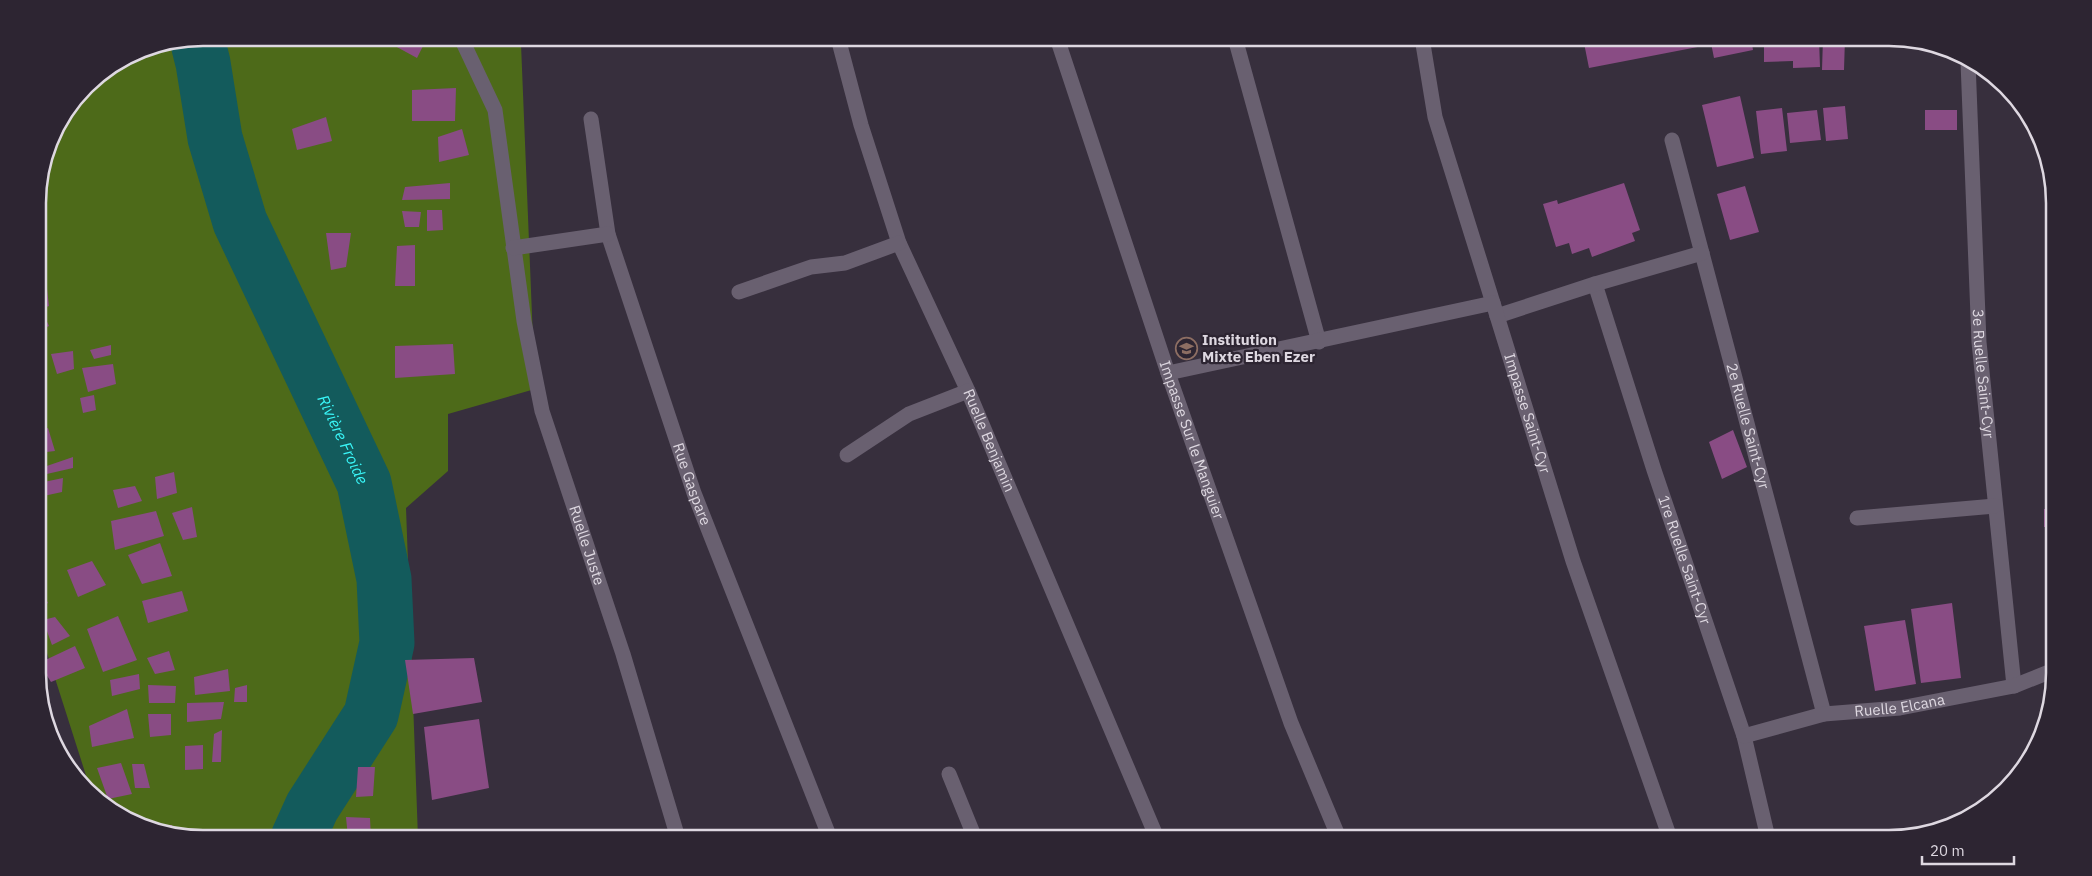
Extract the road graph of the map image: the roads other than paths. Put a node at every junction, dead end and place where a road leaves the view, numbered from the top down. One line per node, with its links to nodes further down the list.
1 (465, 46): 11 (street, Ruelle Juste)
2 (840, 46): 10 (street, Ruelle Benjamin)
3 (1060, 46): 17 (street, Impasse Sur le Manguier)
4 (1237, 46): 16 (street)
5 (1423, 46): 15 (street, Impasse Saint-Cyr)
6 (1968, 68): 20 (street, 3e Ruelle Saint-Cyr)
7 (591, 119): 9 (street, Rue Gaspare)
8 (1672, 140): 12 (street, 2e Ruelle Saint-Cyr)
9 (608, 234): 11 (street); 32 (street, Rue Gaspare)
10 (899, 243): 14 (street); 18 (street, Ruelle Benjamin)
11 (513, 248): 31 (street, Ruelle Juste)
12 (1702, 253): 13 (street); 24 (street, 2e Ruelle Saint-Cyr)
13 (1594, 284): 15 (street); 25 (street, 1re Ruelle Saint-Cyr)
14 (739, 292)
15 (1495, 309): 16 (street); 29 (street, Impasse Saint-Cyr)
16 (1319, 342): 17 (street)
17 (1168, 373): 28 (street, Impasse Sur le Manguier)
18 (968, 391): 19 (street); 27 (street, Ruelle Benjamin)
19 (847, 455)
20 (1995, 506): 21 (street); 23 (street, 3e Ruelle Saint-Cyr)
21 (1857, 518)
22 (2046, 673): 23 (street, Ruelle Elcana)
23 (2014, 686): 24 (street, Ruelle Elcana)
24 (1824, 714): 25 (street, Ruelle Elcana)
25 (1744, 736): 30 (street, 1re Ruelle Saint-Cyr)
26 (949, 774): 33 (street)
27 (1153, 829)
28 (1335, 829)
29 (1667, 829)
30 (1766, 829)
31 (676, 830)
32 (827, 830)
33 (971, 830)

